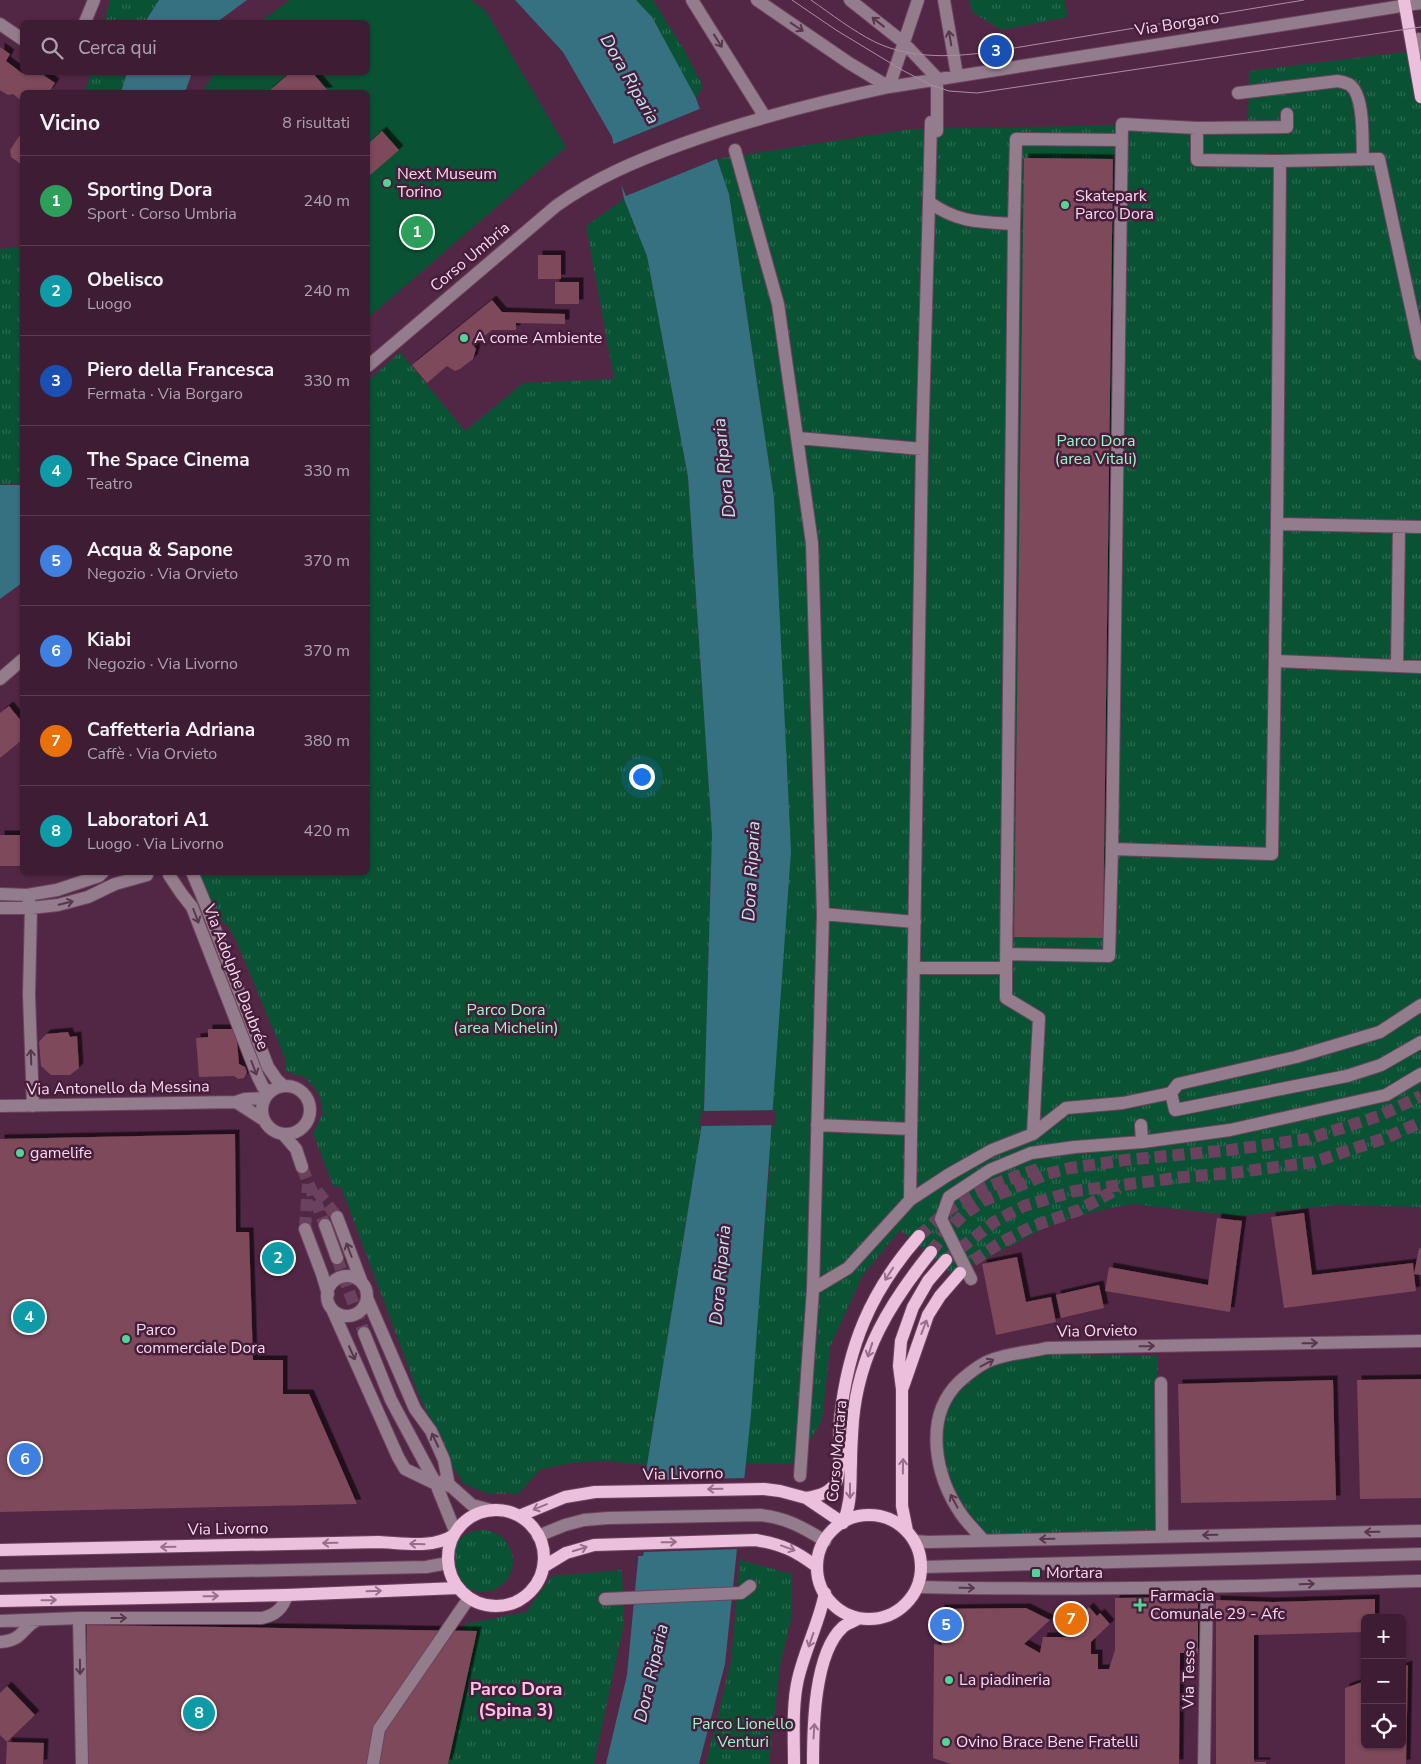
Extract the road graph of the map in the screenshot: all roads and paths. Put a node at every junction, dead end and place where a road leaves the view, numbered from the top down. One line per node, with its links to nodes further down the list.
1 (94, 0): 9 (street)
2 (692, 0): 19 (street, one-way to 19)
3 (757, 0): 15 (street, one-way to 15)
4 (918, 0): 12 (street)
5 (944, 0): 13 (street, one-way to 5)
6 (855, 1): 12 (street, one-way to 6)
7 (1405, 2): 8 (street, Via Borgaro); 13 (street, Via Borgaro); 17 (main road)
8 (1421, 3)
9 (86, 20)
10 (0, 24): 11 (street)
11 (20, 38)
12 (903, 42): 14 (street); 15 (street)
13 (957, 75): 14 (street, Via Borgaro)
14 (938, 78): 15 (street, Via Borgaro); 26 (street)
15 (889, 87): 19 (street)
16 (1238, 93): 24 (street)
17 (1421, 97)
18 (1287, 114): 21 (street)
19 (765, 117): 30 (street, Corso Umbria)
20 (931, 122): 27 (street)
21 (1197, 128): 22 (street); 25 (street)
22 (1121, 140): 28 (street); 41 (street)
23 (736, 150): 31 (street)
24 (1364, 159): 25 (street); 29 (street)
25 (1280, 162): 33 (street)
26 (935, 189)
27 (929, 202): 28 (street); 32 (street)
28 (1014, 224): 54 (street)
29 (1421, 354)
30 (370, 364)
31 (798, 438): 32 (street); 52 (street)
32 (922, 449): 53 (street)
33 (1277, 524): 34 (street); 36 (street)
34 (1399, 527): 35 (street); 38 (street)
35 (1421, 527)
36 (1276, 661): 38 (street); 41 (street)
37 (20, 662): 40 (street)
38 (1397, 666): 39 (street)
39 (1421, 667)
40 (0, 679)
41 (1112, 850): 54 (street)
42 (100, 875): 49 (street)
43 (142, 875): 51 (street, one-way to 43)
44 (149, 875): 45 (street)
45 (167, 875)
46 (172, 875): 62 (street, Via Adolphe Daubrée, one-way to 62)
47 (193, 875): 60 (street, Via Adolphe Daubrée)
48 (0, 894): 49 (street)
49 (27, 895): 51 (street)
50 (0, 908): 51 (street)
51 (31, 908): 65 (street, one-way to 51)
52 (823, 914): 53 (street); 67 (street)
53 (915, 922): 55 (street)
54 (1006, 954): 56 (street)
55 (914, 968): 56 (street); 69 (street)
56 (1006, 968): 72 (street)
57 (1421, 1004): 61 (street)
58 (1421, 1042): 61 (street)
59 (1421, 1074): 73 (street)
60 (284, 1086): 62 (street); 70 (street, Via Adolphe Daubrée)
61 (1171, 1093): 72 (street)
62 (267, 1095): 63 (street, Via Antonello da Messina); 66 (street)
63 (236, 1102): 65 (street, Via Antonello da Messina); 66 (street)
64 (0, 1106): 65 (street, Via Antonello da Messina)
65 (34, 1106)
66 (264, 1120): 71 (street)
67 (817, 1125): 69 (street); 86 (street)
68 (1141, 1125): 73 (street)
69 (911, 1129): 76 (street)
70 (298, 1131): 71 (street); 74 (street)
71 (283, 1134): 74 (street)
72 (1033, 1134): 76 (street)
73 (1142, 1142): 84 (street)
74 (296, 1149): 75 (street)
75 (302, 1167)
76 (910, 1200): 86 (street)
77 (337, 1218): 85 (street, one-way to 77)
78 (325, 1225): 82 (street)
79 (305, 1229): 87 (street)
80 (919, 1236): 96 (main road, one-way to 96)
81 (931, 1252): 99 (main road, Corso Mortara, one-way to 99)
82 (337, 1258)
83 (946, 1260): 93 (main road)
84 (965, 1276): 93 (main road, one-way to 84)
85 (362, 1283): 87 (street); 88 (street)
86 (813, 1289): 94 (street)
87 (328, 1294): 89 (street)
88 (367, 1298): 89 (street); 95 (street, one-way to 88)
89 (332, 1309): 95 (street, one-way to 95)
90 (364, 1333): 95 (street)
91 (1421, 1341): 105 (street, Via Orvieto, one-way to 91)
92 (1162, 1384): 104 (street)
93 (902, 1389): 103 (main road, one-way to 93)
94 (800, 1476)
95 (443, 1485): 97 (street); 101 (street)
96 (806, 1498): 98 (main road, Via Livorno, one-way to 98); 99 (main road, Via Livorno)
97 (491, 1510): 98 (main road); 101 (main road)
98 (519, 1516): 102 (main road)
99 (843, 1522): 103 (main road); 106 (main road)
100 (1421, 1531): 104 (street, one-way to 104)
101 (454, 1533): 107 (main road, Via Livorno, one-way to 107); 109 (main road)
102 (538, 1536): 106 (street); 111 (main road)
103 (911, 1536): 105 (street); 112 (main road)
104 (1162, 1536): 105 (street, one-way to 105)
105 (983, 1540)
106 (824, 1541): 110 (main road)
107 (0, 1550)
108 (1421, 1554): 112 (street)
109 (448, 1563): 113 (street); 118 (main road)
110 (816, 1566): 111 (main road, one-way to 110); 119 (main road)
111 (543, 1567): 121 (main road)
112 (923, 1567): 116 (main road)
113 (0, 1576)
114 (1421, 1581): 117 (street, one-way to 114)
115 (750, 1586): 122 (street)
116 (918, 1587): 117 (street, one-way to 117); 126 (main road)
117 (1207, 1587): 133 (street, Via Tesso)
118 (458, 1588): 120 (main road, one-way to 118); 121 (main road)
119 (825, 1593): 126 (main road); 131 (main road, one-way to 131)
120 (288, 1594): 123 (main road, one-way to 120); 124 (street, one-way to 120)
121 (469, 1598): 130 (street)
122 (605, 1599)
123 (0, 1601)
124 (78, 1618): 125 (street); 129 (street, one-way to 129)
125 (37, 1620): 127 (street); 128 (street)
126 (856, 1620): 132 (main road, one-way to 126)
127 (0, 1621)
128 (0, 1642)
129 (82, 1764)
130 (373, 1764)
131 (794, 1764)
132 (813, 1764)
133 (1204, 1764)

